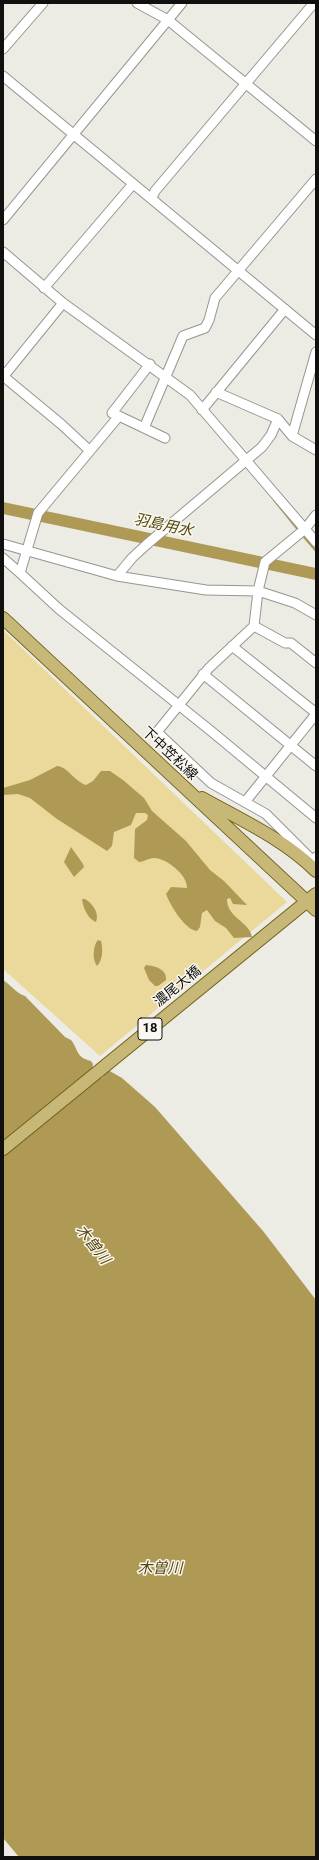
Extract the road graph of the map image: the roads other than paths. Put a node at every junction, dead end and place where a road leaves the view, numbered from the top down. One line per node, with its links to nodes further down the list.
1 (43, 3): 6 (street)
2 (137, 3): 5 (street)
3 (182, 3): 5 (street)
4 (314, 3): 8 (street)
5 (168, 20): 8 (street); 9 (street)
6 (3, 49)
7 (3, 76): 9 (street)
8 (246, 84): 10 (street); 13 (street)
9 (73, 135): 12 (street); 14 (street)
10 (316, 141)
11 (316, 179): 16 (street)
12 (133, 184): 13 (street); 17 (street)
13 (152, 198): 16 (street)
14 (3, 220)
15 (3, 252): 17 (street)
16 (239, 271): 19 (street); 24 (street)
17 (44, 288): 18 (street)
18 (63, 303): 22 (street); 23 (street)
19 (285, 309): 20 (street); 25 (street)
20 (316, 335)
21 (316, 352): 30 (street)
22 (150, 364): 24 (street); 27 (street)
23 (3, 376): 32 (street)
24 (166, 376): 26 (street); 29 (street)
25 (216, 392): 26 (street); 28 (street)
26 (202, 410): 34 (street)
27 (119, 416): 29 (street); 32 (street)
28 (278, 419): 30 (street); 34 (street)
29 (144, 428): 31 (street)
30 (292, 436): 33 (street)
31 (166, 438)
32 (89, 450): 39 (street)
33 (316, 450)
34 (246, 460): 36 (street); 42 (street)
35 (316, 515): 36 (street)
36 (305, 529): 37 (street); 43 (street)
37 (316, 542)
38 (3, 544): 39 (street)
39 (27, 550): 41 (street); 42 (street)
40 (3, 558): 41 (street)
41 (20, 573): 50 (street)
42 (117, 576): 43 (street)
43 (258, 591): 44 (street); 46 (street)
44 (316, 615)
45 (3, 618): 55 (main road, 下中笠松線)
46 (254, 626): 47 (street); 48 (street)
47 (232, 646): 49 (street); 51 (street)
48 (316, 663)
49 (203, 674): 50 (street); 52 (street)
50 (178, 705): 54 (street); 56 (street)
51 (316, 714): 52 (street)
52 (290, 745): 53 (street); 54 (street)
53 (316, 766)
54 (265, 776): 56 (street); 57 (street)
55 (184, 788): 59 (main road); 60 (main road, 下中笠松線)
56 (245, 802): 58 (street)
57 (316, 818)
58 (316, 857)
59 (316, 871)
60 (312, 897): 61 (main road, 下中笠松線); 62 (main road, 濃尾大橋 / 18)
61 (316, 910)
62 (3, 1149)

